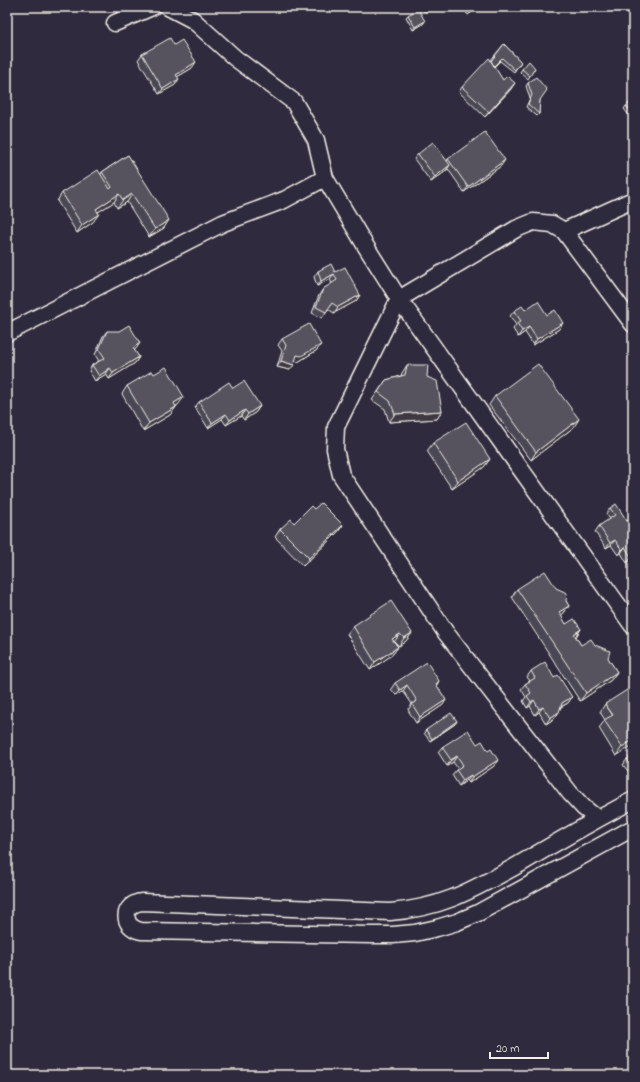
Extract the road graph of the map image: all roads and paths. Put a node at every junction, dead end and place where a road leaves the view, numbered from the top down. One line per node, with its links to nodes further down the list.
1 (152, 7): 3 (street)
2 (168, 7): 4 (street)
3 (115, 23)
4 (325, 178): 7 (street); 9 (street)
5 (633, 200): 6 (street)
6 (564, 231): 7 (street); 8 (street)
7 (399, 299): 10 (street); 12 (street)
8 (633, 324)
9 (7, 333)
10 (633, 626)
11 (633, 800): 12 (street)
12 (598, 819): 13 (street)
13 (633, 828)

